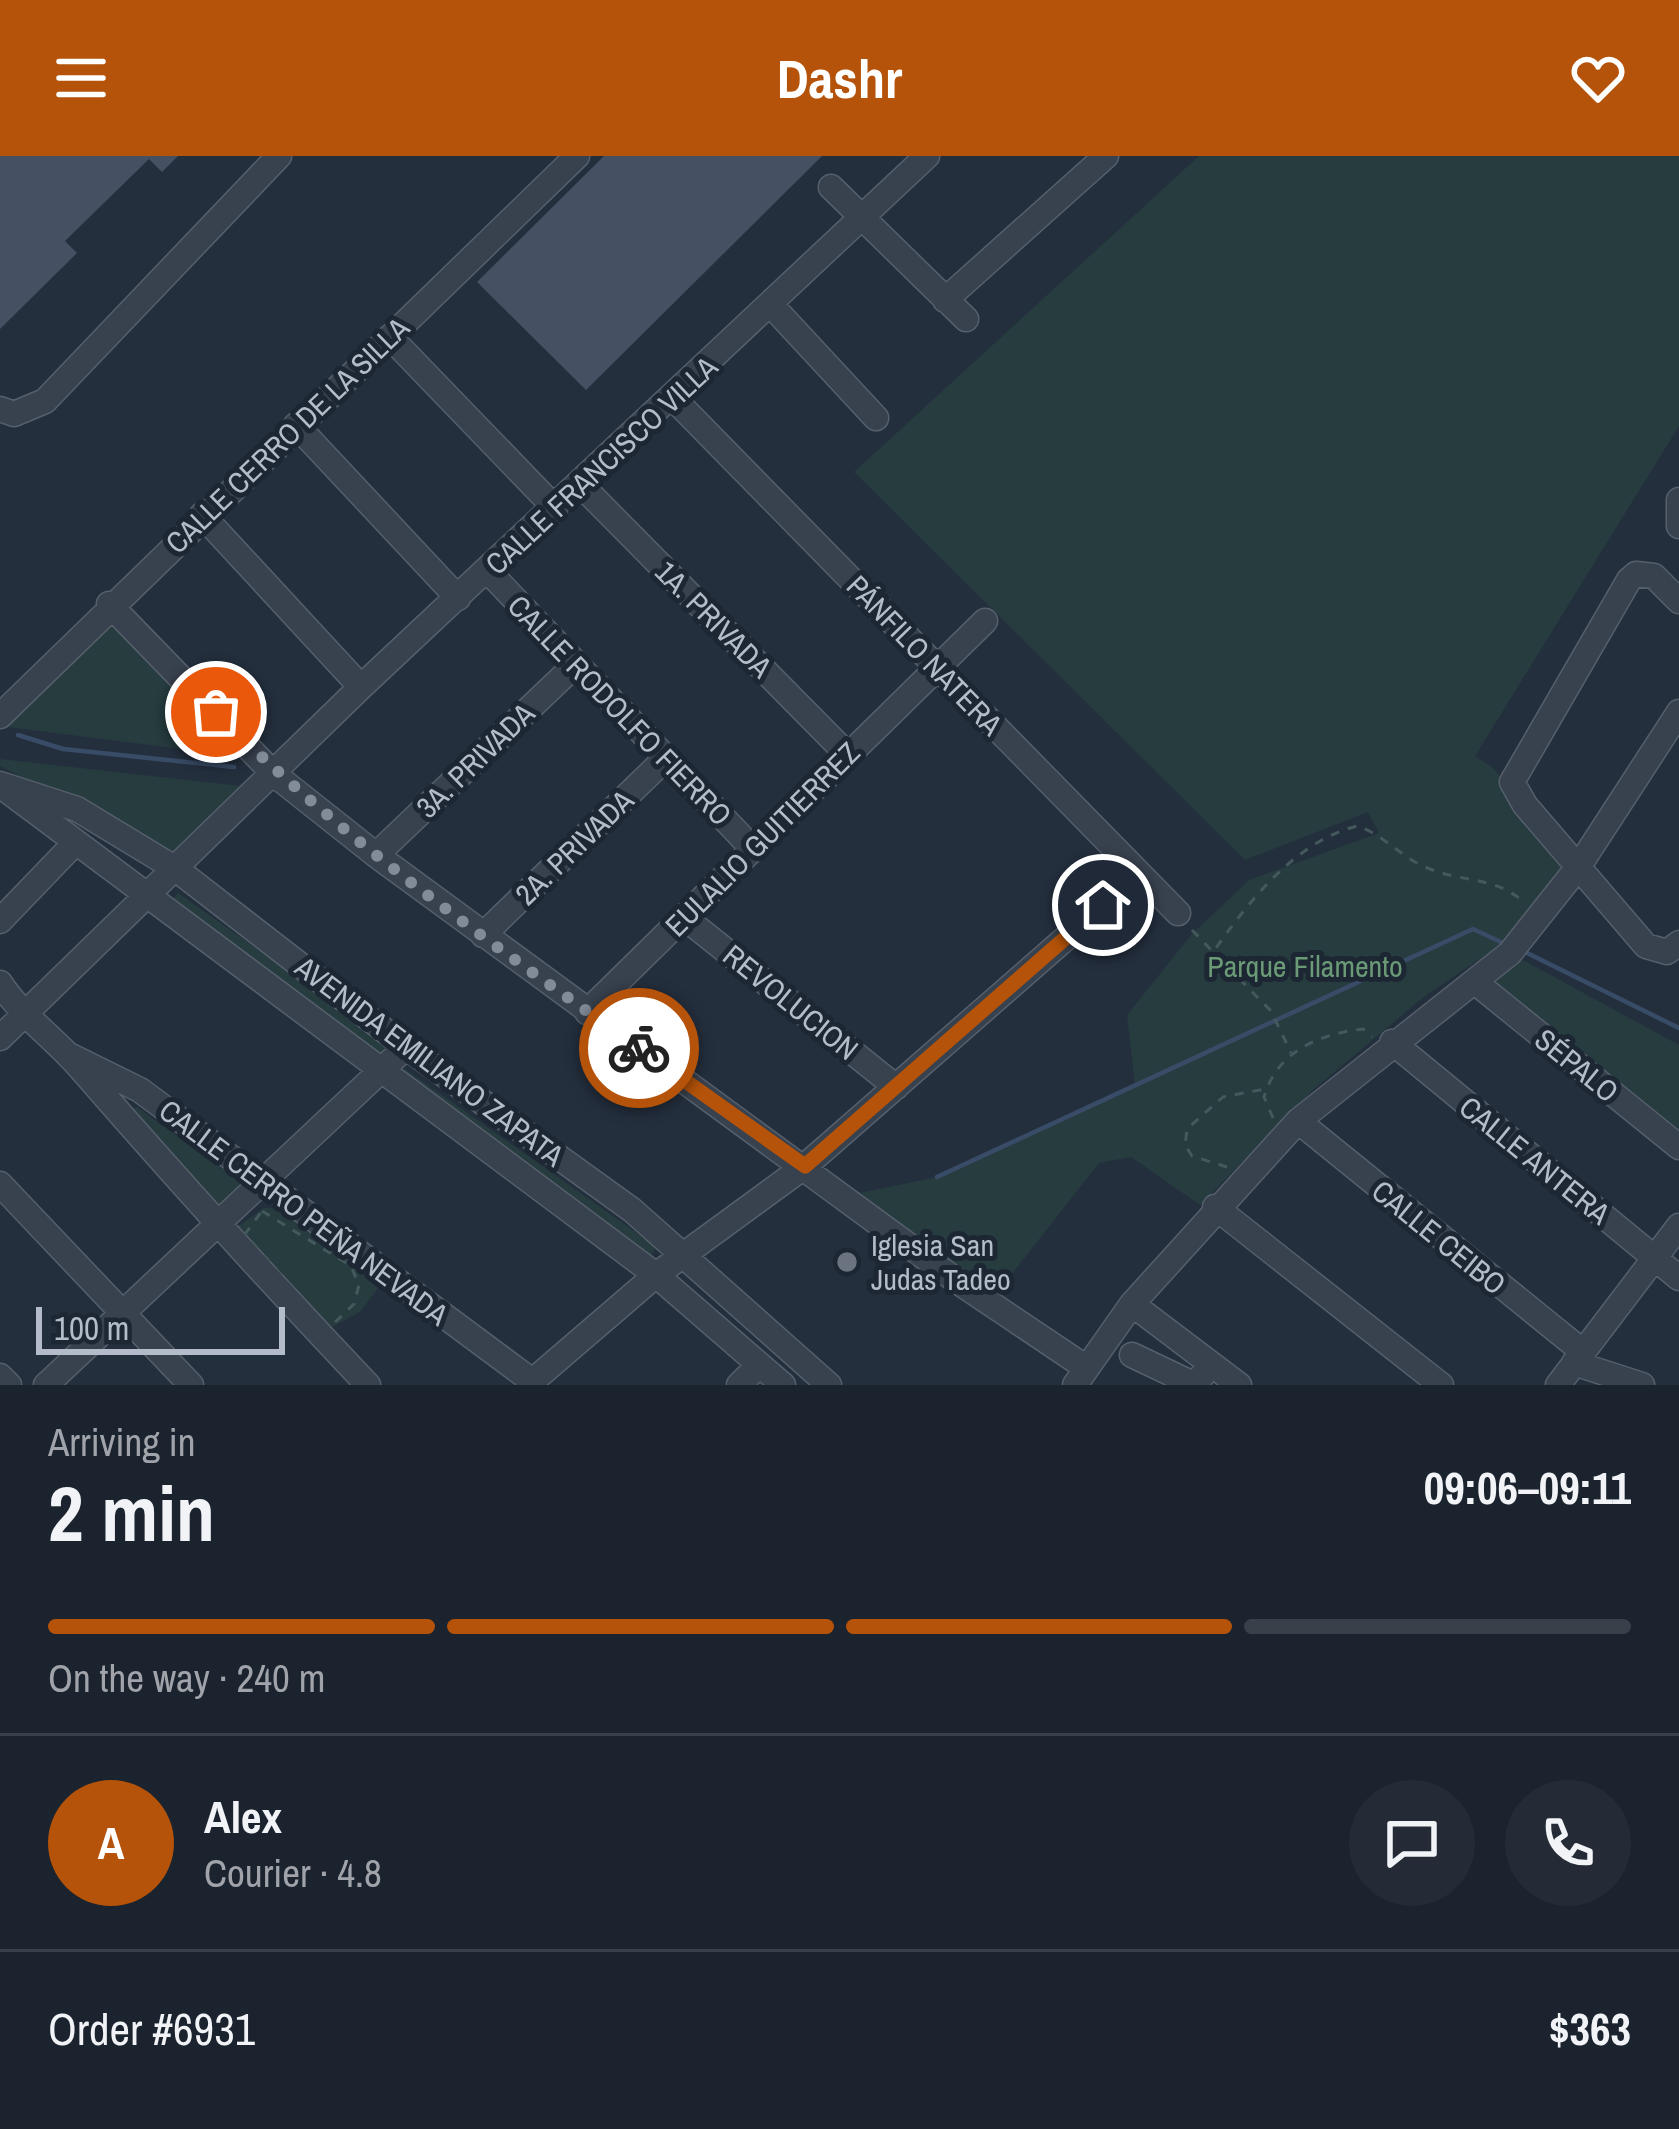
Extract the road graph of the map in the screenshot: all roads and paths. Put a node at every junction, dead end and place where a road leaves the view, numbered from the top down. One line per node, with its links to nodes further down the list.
1 (279, 156): 12 (street)
2 (577, 156): 10 (street, CALLE CERRO DE LA SILLA)
3 (927, 156): 6 (street, CALLE FRANCISCO VILLA)
4 (1106, 156): 7 (street)
5 (831, 187): 6 (street)
6 (862, 219): 7 (street); 8 (street, CALLE FRANCISCO VILLA)
7 (945, 300): 9 (street)
8 (772, 306): 11 (street, CALLE FRANCISCO VILLA); 13 (street)
9 (966, 319)
10 (390, 337): 14 (street, CALLE CERRO DE LA SILLA); 16 (street)
11 (672, 397): 15 (street, CALLE FRANCISCO VILLA); 24 (street, PÁNFILO NATERA)
12 (0, 410)
13 (876, 418)
14 (296, 425): 17 (street, CALLE CERRO DE LA SILLA); 19 (street)
15 (581, 485): 16 (street, CALLE FRANCISCO VILLA); 28 (street, 1A. PRIVADA)
16 (555, 508): 18 (street, CALLE FRANCISCO VILLA)
17 (202, 515): 21 (street, CALLE CERRO DE LA SILLA); 25 (street)
18 (488, 571): 19 (street, CALLE FRANCISCO VILLA); 23 (street, CALLE RODOLFO FIERRO)
19 (458, 598): 25 (street, CALLE FRANCISCO VILLA)
20 (1679, 601): 35 (street)
21 (109, 604): 27 (street, CALLE CERRO DE LA SILLA); 30 (street)
22 (985, 621): 24 (street, EULALIO GUITIERREZ)
23 (574, 666): 29 (street, CALLE RODOLFO FIERRO); 34 (street, 3A. PRIVADA)
24 (938, 667): 28 (street, EULALIO GUITIERREZ); 37 (street, PÁNFILO NATERA)
25 (361, 687): 30 (street, CALLE FRANCISCO VILLA)
26 (1679, 712): 35 (street)
27 (0, 716)
28 (847, 754): 33 (street, EULALIO GUITIERREZ)
29 (665, 759): 33 (street, CALLE RODOLFO FIERRO); 43 (street, 2A. PRIVADA)
30 (275, 775): 34 (street); 36 (street, CALLE FRANCISCO VILLA)
31 (0, 784): 32 (street, AVENIDA EMILIANO ZAPATA); 36 (street, AVENIDA EMILIANO ZAPATA)
32 (75, 843): 38 (street, AVENIDA EMILIANO ZAPATA); 42 (street)
33 (753, 849): 41 (street, EULALIO GUITIERREZ)
34 (376, 855): 43 (street)
35 (1580, 866): 40 (street); 44 (street)
36 (176, 869): 38 (street, CALLE FRANCISCO VILLA); 52 (street, AVENIDA EMILIANO ZAPATA)
37 (1138, 875): 39 (street, PÁNFILO NATERA); 56 (street)
38 (147, 897): 49 (street, CALLE FRANCISCO VILLA); 55 (street, AVENIDA EMILIANO ZAPATA)
39 (1178, 913): 45 (path)
40 (1540, 916): 45 (path); 46 (street)
41 (686, 918): 48 (street, EULALIO GUITIERREZ); 56 (street, REVOLUCION)
42 (0, 921)
43 (483, 935): 48 (street)
44 (1673, 947)
45 (1213, 952): 53 (path)
46 (1475, 982): 51 (street); 59 (street, SÉPALO)
47 (0, 983): 49 (street)
48 (587, 1012): 60 (street)
49 (22, 1016): 50 (street, CALLE FRANCISCO VILLA); 54 (street)
50 (0, 1038)
51 (1387, 1046): 53 (path); 58 (street); 68 (street, CALLE ANTERA)
52 (406, 1047): 55 (street); 67 (street, AVENIDA EMILIANO ZAPATA)
53 (1291, 1053): 57 (path)
54 (70, 1055): 63 (street, CALLE CERRO PEÑA NEVADA); 65 (street)
55 (379, 1072): 63 (street); 69 (street, AVENIDA EMILIANO ZAPATA)
56 (896, 1087): 60 (street)
57 (1267, 1089): 58 (path); 61 (path)
58 (1292, 1127): 61 (street); 75 (street, CALLE CEIBO)
59 (1679, 1147)
60 (805, 1166): 67 (street); 79 (street)
61 (1247, 1173): 64 (street)
62 (0, 1184): 72 (street)
63 (260, 1184): 65 (street); 80 (street, CALLE CERRO PEÑA NEVADA)
64 (1215, 1207): 71 (street); 89 (street)
65 (217, 1225): 72 (street); 84 (street)
66 (1679, 1226): 68 (street)
67 (684, 1254): 69 (street); 87 (street, AVENIDA EMILIANO ZAPATA)
68 (1654, 1257): 70 (street, CALLE ANTERA); 75 (street)
69 (656, 1275): 77 (street, AVENIDA EMILIANO ZAPATA); 80 (street)
70 (1679, 1277)
71 (1132, 1304): 76 (street); 79 (street)
72 (123, 1312): 82 (street); 83 (street)
73 (328, 1329): 73 (path)
74 (1132, 1354): 76 (street)
75 (1578, 1357): 90 (street); 91 (street, CALLE CEIBO)
76 (1210, 1364): 88 (street)
77 (758, 1366): 85 (street); 86 (street, AVENIDA EMILIANO ZAPATA)
78 (0, 1376): 81 (street)
79 (1080, 1376)
80 (530, 1383)
81 (9, 1385)
82 (46, 1385)
83 (191, 1385)
84 (368, 1385)
85 (739, 1385)
86 (783, 1385)
87 (829, 1385)
88 (1238, 1385)
89 (1441, 1385)
90 (1558, 1385)
91 (1642, 1385)

